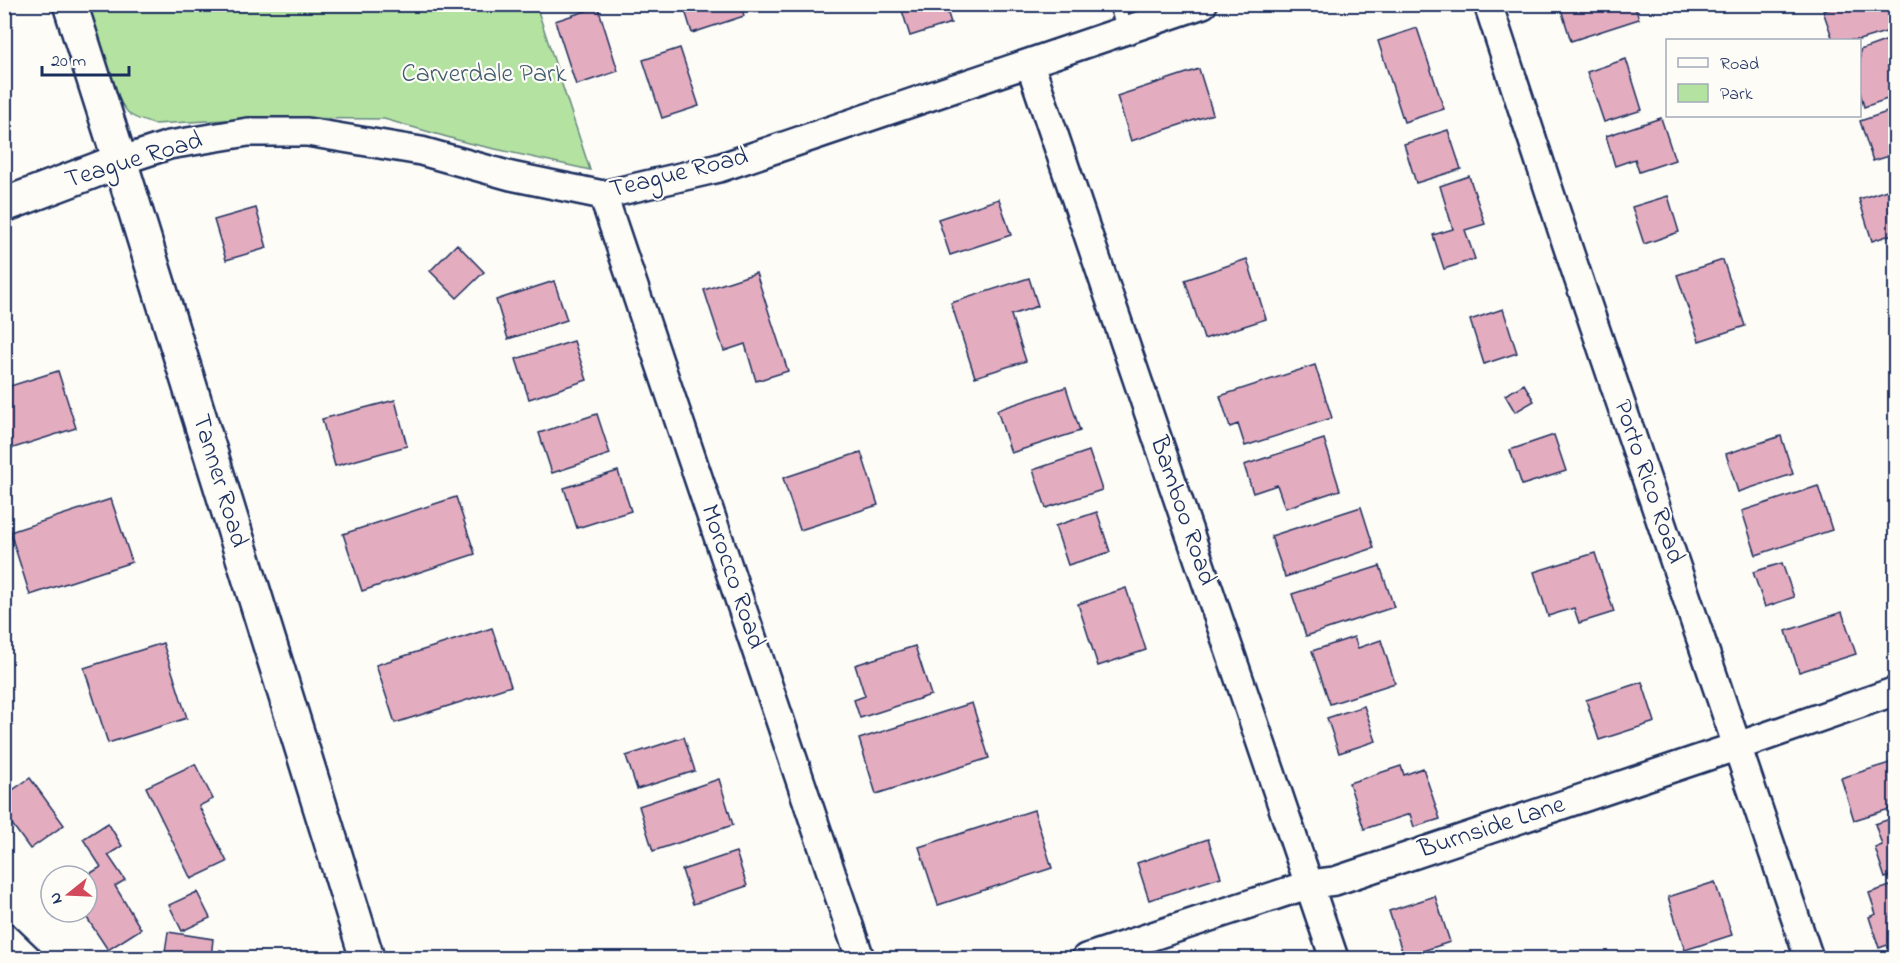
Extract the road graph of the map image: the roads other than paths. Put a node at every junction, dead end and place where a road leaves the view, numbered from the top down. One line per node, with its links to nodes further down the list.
1 (70, 4): 7 (main road, Tanner Road)
2 (1116, 4): 5 (lane)
3 (1203, 4): 5 (street, Teague Road)
4 (1488, 4): 11 (street, Porto Rico Road)
5 (1126, 31): 6 (street, Teague Road)
6 (1030, 64): 8 (street, Teague Road); 12 (street, Bamboo Road)
7 (120, 161): 8 (street, Teague Road); 9 (main road, Teague Road); 15 (main road, Tanner Road)
8 (603, 195): 16 (street, Morocco Road)
9 (4, 205)
10 (1896, 691): 11 (street, Burnside Lane)
11 (1737, 746): 12 (street, Burnside Lane); 19 (street, Porto Rico Road)
12 (1310, 884): 17 (street, Burnside Lane); 18 (street, Bamboo Road)
13 (4, 936): 14 (street)
14 (27, 958)
15 (367, 958)
16 (860, 958)
17 (1086, 958)
18 (1334, 958)
19 (1809, 958)

